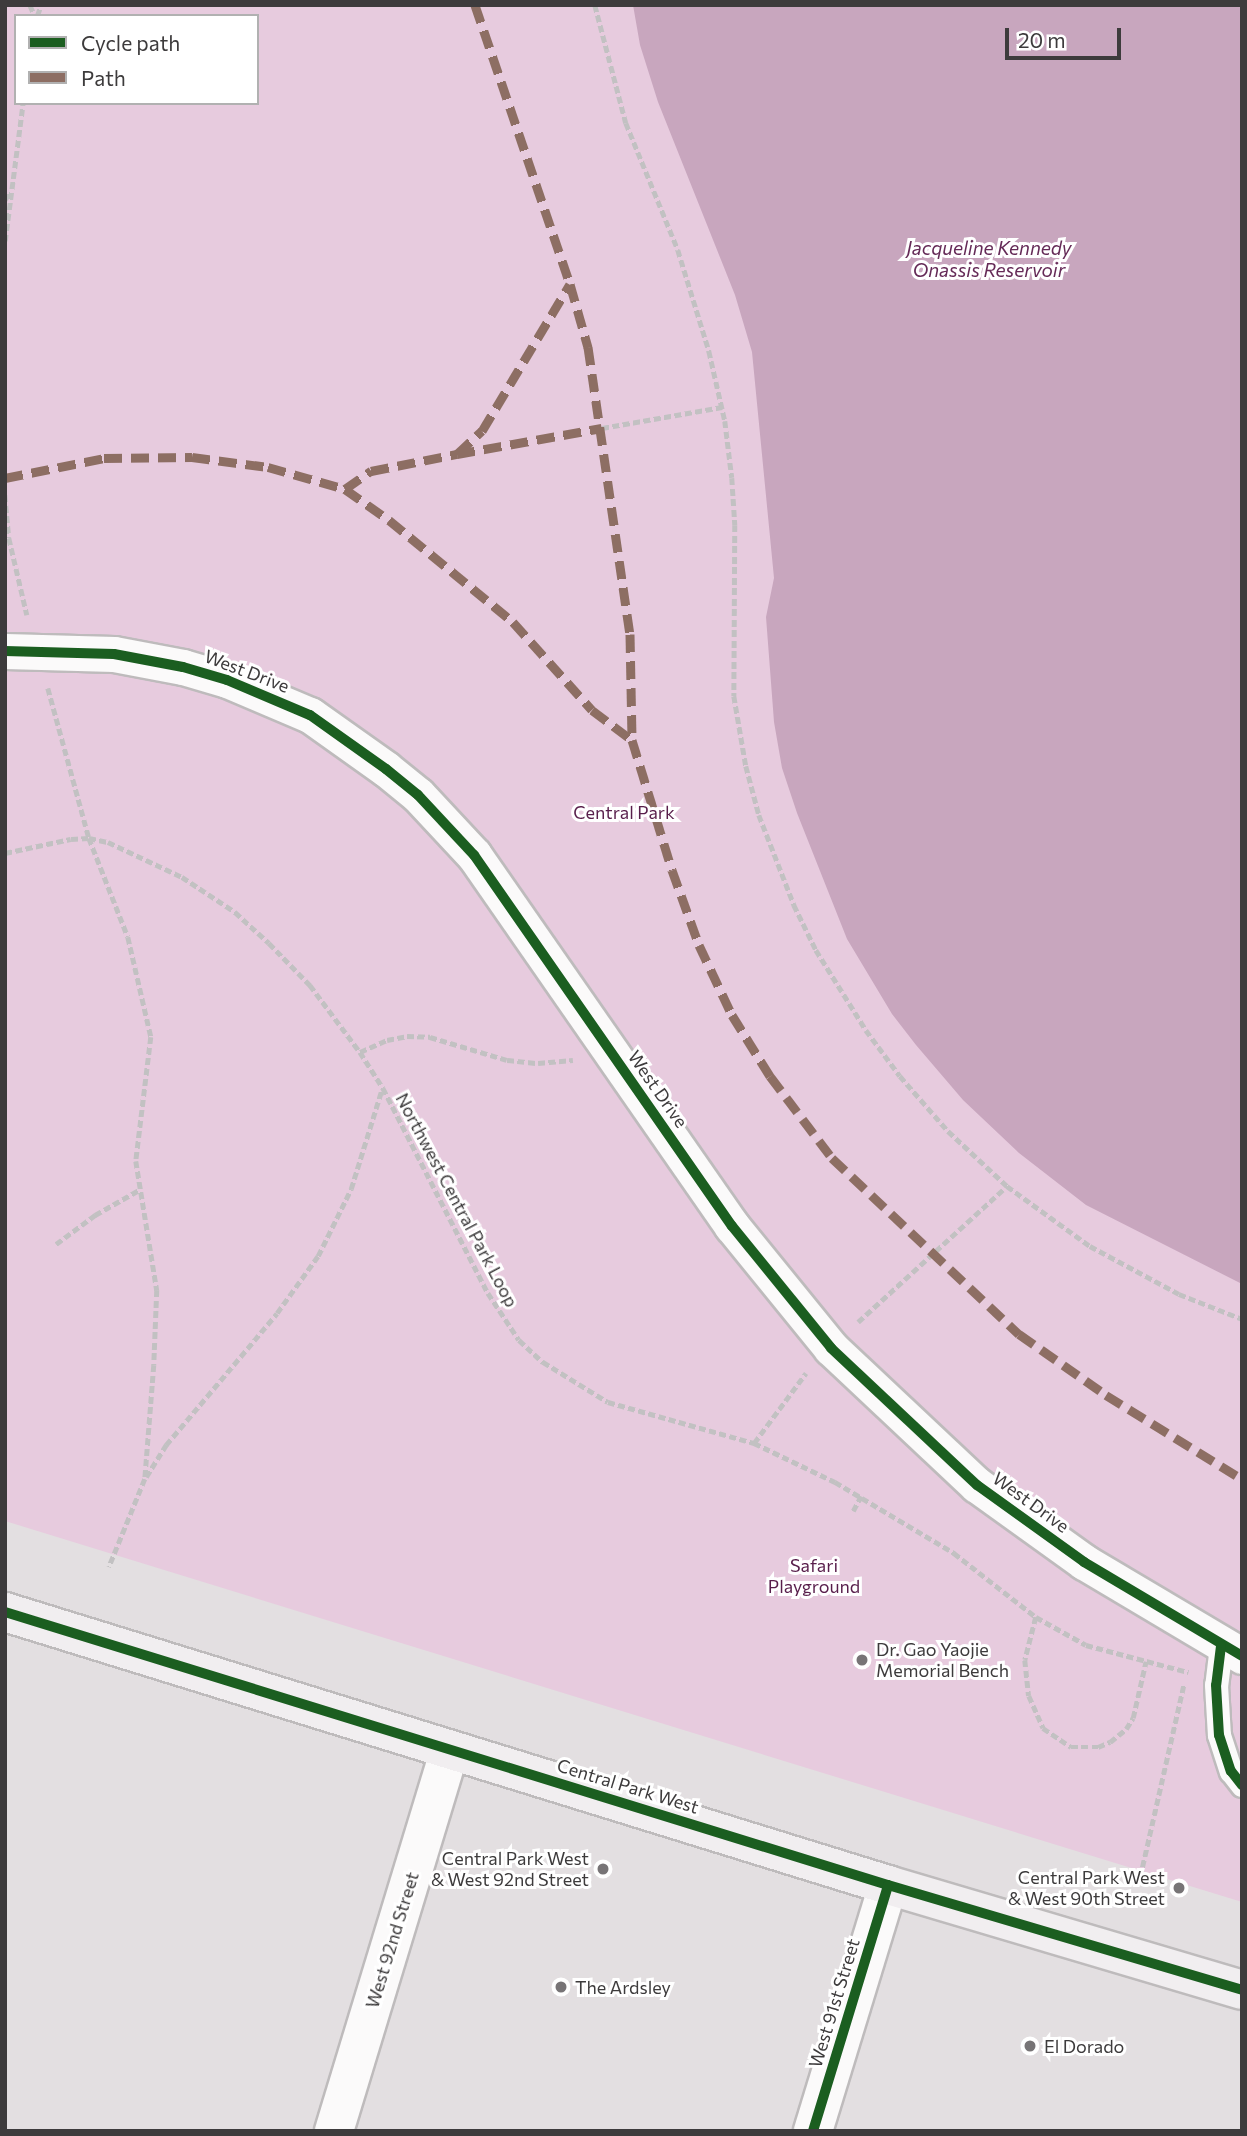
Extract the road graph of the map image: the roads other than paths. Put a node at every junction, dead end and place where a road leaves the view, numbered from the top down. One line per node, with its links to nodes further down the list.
1 (5, 651): 3 (street, West Drive)
2 (7, 1619): 4 (main road, Central Park West)
3 (1231, 1651): 5 (lane)
4 (450, 1750): 6 (main road, Central Park West); 8 (street, West 92nd Street)
5 (1242, 1785)
6 (888, 1885): 7 (main road, Central Park West); 9 (street, West 91st Street)
7 (1242, 1990)
8 (334, 2131)
9 (813, 2131)

